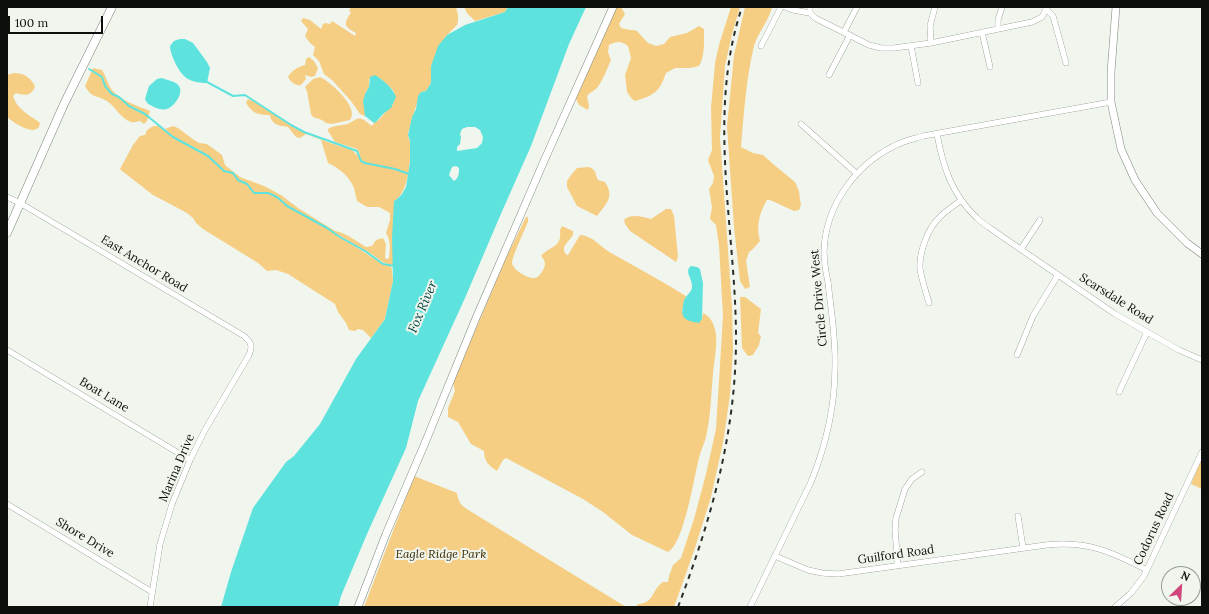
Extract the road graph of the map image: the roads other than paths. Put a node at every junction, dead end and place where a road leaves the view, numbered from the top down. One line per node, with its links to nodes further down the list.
1 (112, 7): 27 (main road)
2 (613, 7): 51 (street)
3 (781, 7): 15 (street)
4 (786, 7): 10 (street)
5 (857, 7): 13 (street)
6 (935, 7): 14 (street)
7 (1002, 7): 11 (street)
8 (1116, 7): 21 (street)
9 (1047, 8): 11 (street); 17 (street)
10 (810, 10): 13 (street)
11 (998, 29): 12 (street)
12 (982, 32): 14 (street); 18 (street)
13 (847, 34): 16 (street); 19 (street)
14 (931, 43): 16 (street)
15 (762, 46)
16 (911, 46): 20 (street)
17 (1066, 63)
18 (990, 67)
19 (829, 75)
20 (918, 84)
21 (1111, 102): 23 (street, Circle Drive West); 31 (street)
22 (801, 124): 24 (street)
23 (937, 134): 24 (street, Circle Drive West); 26 (street, Scarsdale Road)
24 (856, 173): 46 (street, Circle Drive West)
25 (7, 197): 27 (street, East Anchor Road)
26 (961, 200): 30 (street, Scarsdale Road); 33 (street)
27 (20, 203): 29 (main road); 35 (street, East Anchor Road)
28 (1040, 220): 30 (street)
29 (7, 233)
30 (1021, 249): 32 (street, Scarsdale Road)
31 (1202, 254)
32 (1058, 275): 34 (street, Scarsdale Road); 37 (street)
33 (930, 303)
34 (1147, 332): 38 (street, Scarsdale Road); 39 (street)
35 (252, 347): 41 (street, Marina Drive)
36 (7, 350): 41 (street, Boat Lane)
37 (1017, 355)
38 (1202, 360)
39 (1119, 392)
40 (1202, 452): 48 (street, Codorus Road)
41 (190, 460): 49 (street, Marina Drive)
42 (922, 472): 47 (street)
43 (7, 504): 49 (street, Shore Drive)
44 (1018, 516): 45 (street)
45 (1023, 548): 47 (street, Guilford Road); 48 (street, Guilford Road)
46 (775, 556): 47 (street, Guilford Road); 52 (street, Circle Drive West)
47 (898, 565)
48 (1148, 570): 53 (street, Codorus Road)
49 (152, 592): 50 (street, Marina Drive)
50 (150, 607)
51 (358, 607)
52 (750, 607)
53 (1115, 607)

